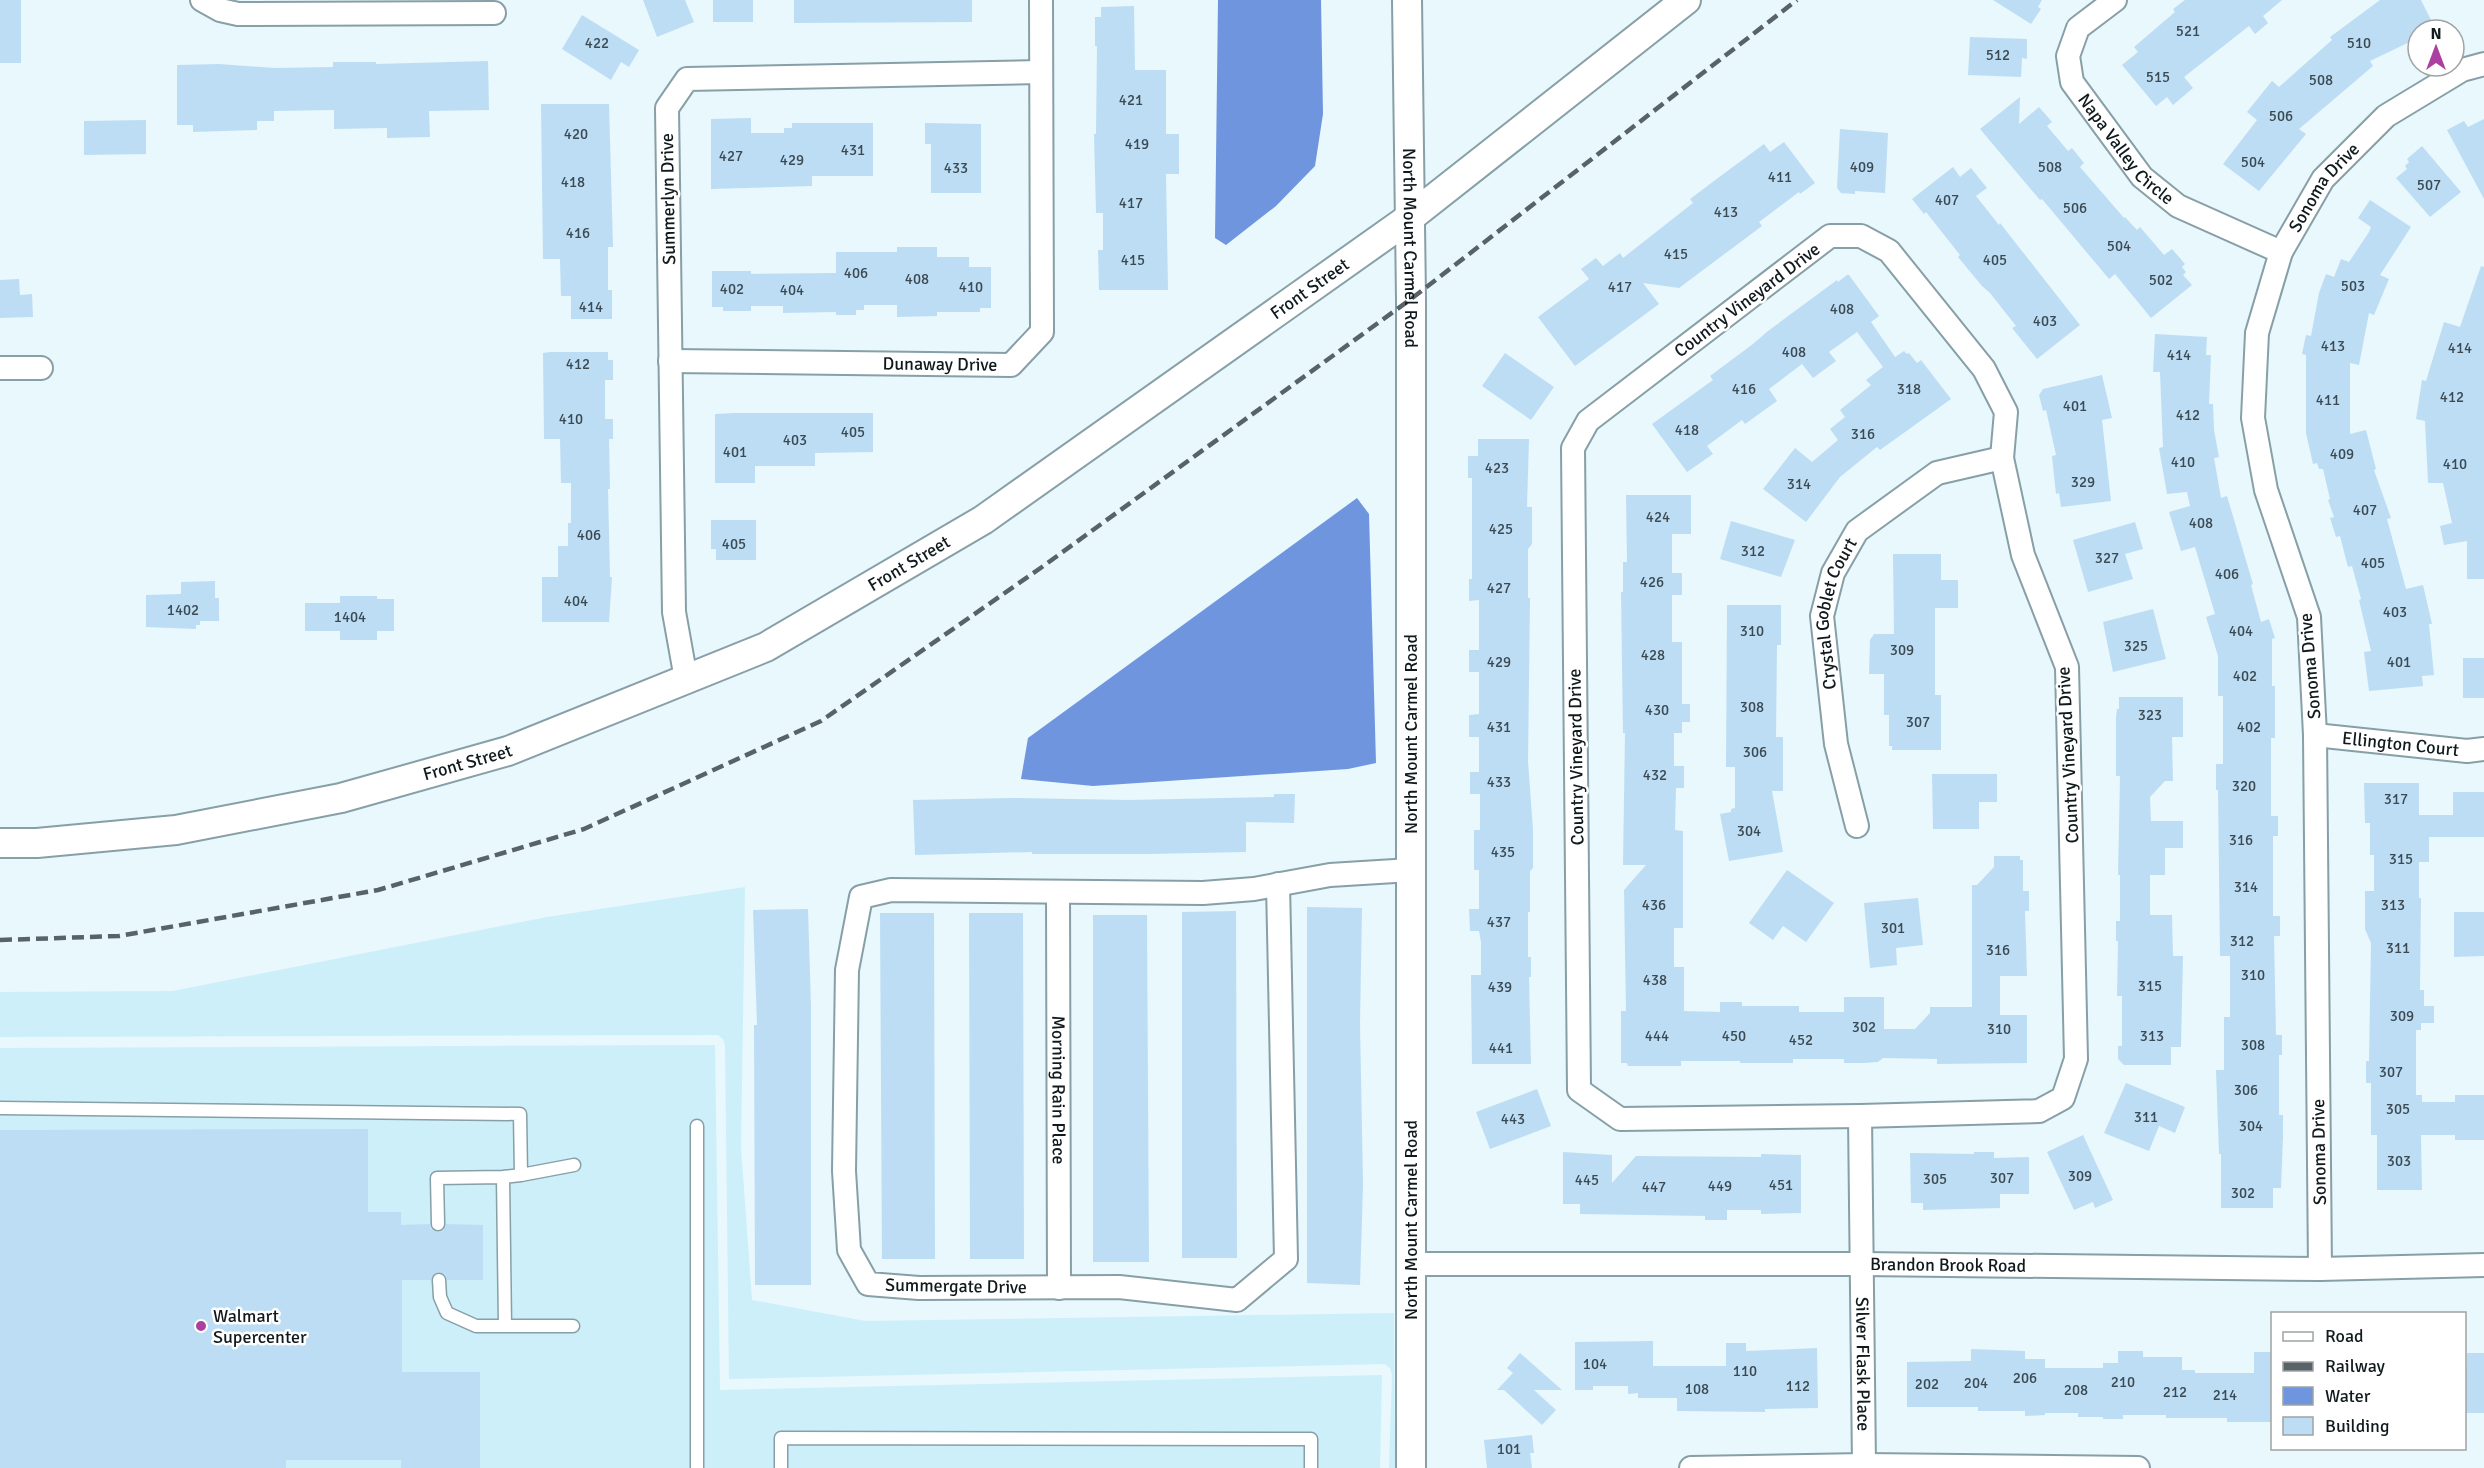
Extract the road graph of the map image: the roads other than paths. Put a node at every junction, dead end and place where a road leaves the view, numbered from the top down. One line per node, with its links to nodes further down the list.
1 (202, 0): 6 (street)
2 (1041, 0): 9 (street, Dunaway Drive)
3 (1407, 0): 10 (street, North Mount Carmel Road)
4 (1686, 0): 10 (street, Front Street)
5 (2115, 0): 11 (street, Napa Valley Circle)
6 (371, 6): 7 (street)
7 (494, 14)
8 (2484, 64): 11 (street, Sonoma Drive)
9 (1041, 72): 12 (street, Summerlyn Drive); 12 (street, Dunaway Drive)
10 (1408, 219): 16 (street, Front Street); 21 (street, North Mount Carmel Road)
11 (2281, 252): 17 (street, Sonoma Drive)
12 (670, 361): 16 (street, Summerlyn Drive)
13 (0, 368): 14 (street)
14 (41, 368)
15 (2002, 458): 19 (street, Crystal Goblet Court); 25 (street, Country Vineyard Drive); 25 (street, Country Vineyard Drive)
16 (686, 679): 20 (street, Front Street)
17 (2315, 735): 18 (street, Ellington Court); 34 (street, Sonoma Drive)
18 (2484, 749)
19 (1857, 826)
20 (0, 843)
21 (1410, 870): 22 (street, Summergate Drive); 31 (street, North Mount Carmel Road)
22 (1278, 884): 23 (street, Summergate Drive); 36 (street, Summergate Drive)
23 (1058, 891): 36 (street, Morning Rain Place); 36 (street, Summergate Drive)
24 (0, 1108): 28 (lane)
25 (1860, 1116): 32 (street, Silver Flask Place)
26 (697, 1126): 40 (lane)
27 (573, 1165): 28 (lane)
28 (521, 1175): 29 (lane)
29 (503, 1177): 30 (lane); 37 (lane)
30 (438, 1224)
31 (1411, 1264): 32 (street, Brandon Brook Road); 43 (street, North Mount Carmel Road)
32 (1862, 1264): 34 (street, Brandon Brook Road); 39 (street, Silver Flask Place)
33 (2484, 1265): 34 (street, Brandon Brook Road)
34 (2320, 1269)
35 (440, 1280): 37 (lane)
36 (1059, 1288)
37 (505, 1326): 38 (lane)
38 (573, 1326)
39 (1864, 1465): 44 (street); 45 (street)
40 (697, 1468)
41 (781, 1468): 42 (lane)
42 (1311, 1468)
43 (1411, 1468)
44 (1691, 1468)
45 (2138, 1468)

